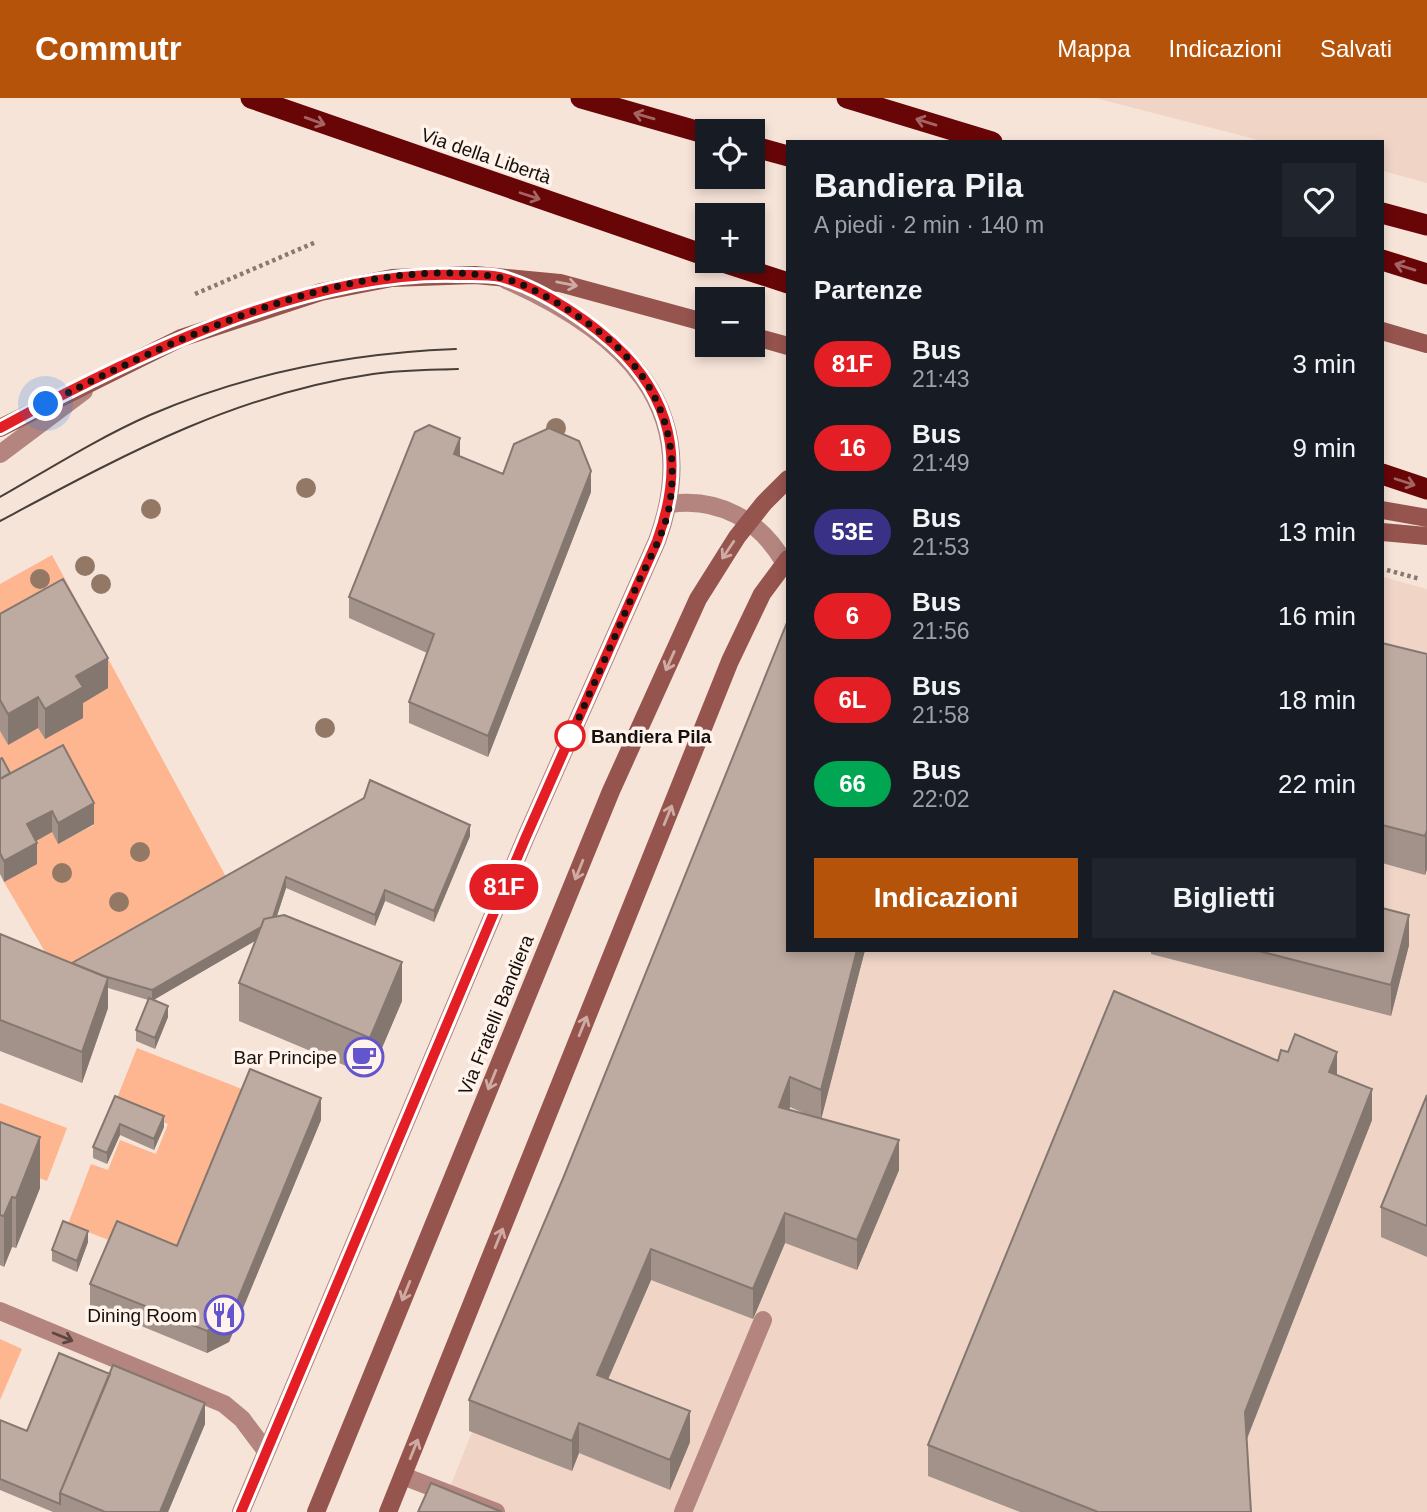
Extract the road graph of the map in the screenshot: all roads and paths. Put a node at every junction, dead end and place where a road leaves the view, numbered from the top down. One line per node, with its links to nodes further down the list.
1 (251, 98): 10 (highway, Via della Libertà, one-way to 10)
2 (581, 98): 4 (highway, one-way to 2)
3 (847, 98): 5 (highway, one-way to 3)
4 (695, 131)
5 (985, 140)
6 (765, 150): 7 (highway)
7 (786, 155)
8 (1384, 214): 9 (highway)
9 (1427, 226)
10 (695, 252)
11 (1384, 261): 13 (highway, one-way to 11)
12 (757, 273): 15 (highway)
13 (1427, 274)
14 (499, 277): 16 (main road, one-way to 16); 23 (main road); 29 (street)
15 (786, 282)
16 (695, 320)
17 (1384, 324): 19 (main road)
18 (1384, 332): 21 (main road)
19 (1427, 332)
20 (765, 340): 22 (main road)
21 (1427, 344)
22 (786, 346)
23 (114, 369): 24 (main road); 25 (street)
24 (0, 428)
25 (0, 454)
26 (1384, 475): 28 (highway, one-way to 28)
27 (786, 481): 42 (main road, Via Fratelli Bandiera, one-way to 42)
28 (1427, 489)
29 (670, 504): 34 (street); 39 (street)
30 (1384, 510): 31 (main road)
31 (1427, 518)
32 (1384, 532): 33 (main road)
33 (1427, 536)
34 (786, 561): 40 (main road, one-way to 34)
35 (1384, 570): 36 (path)
36 (1420, 579)
37 (0, 1311): 39 (street, one-way to 39)
38 (763, 1320): 45 (street)
39 (266, 1451): 41 (street)
40 (403, 1475): 43 (main road); 44 (street)
41 (241, 1512)
42 (316, 1512)
43 (388, 1512)
44 (496, 1512)
45 (683, 1512)

